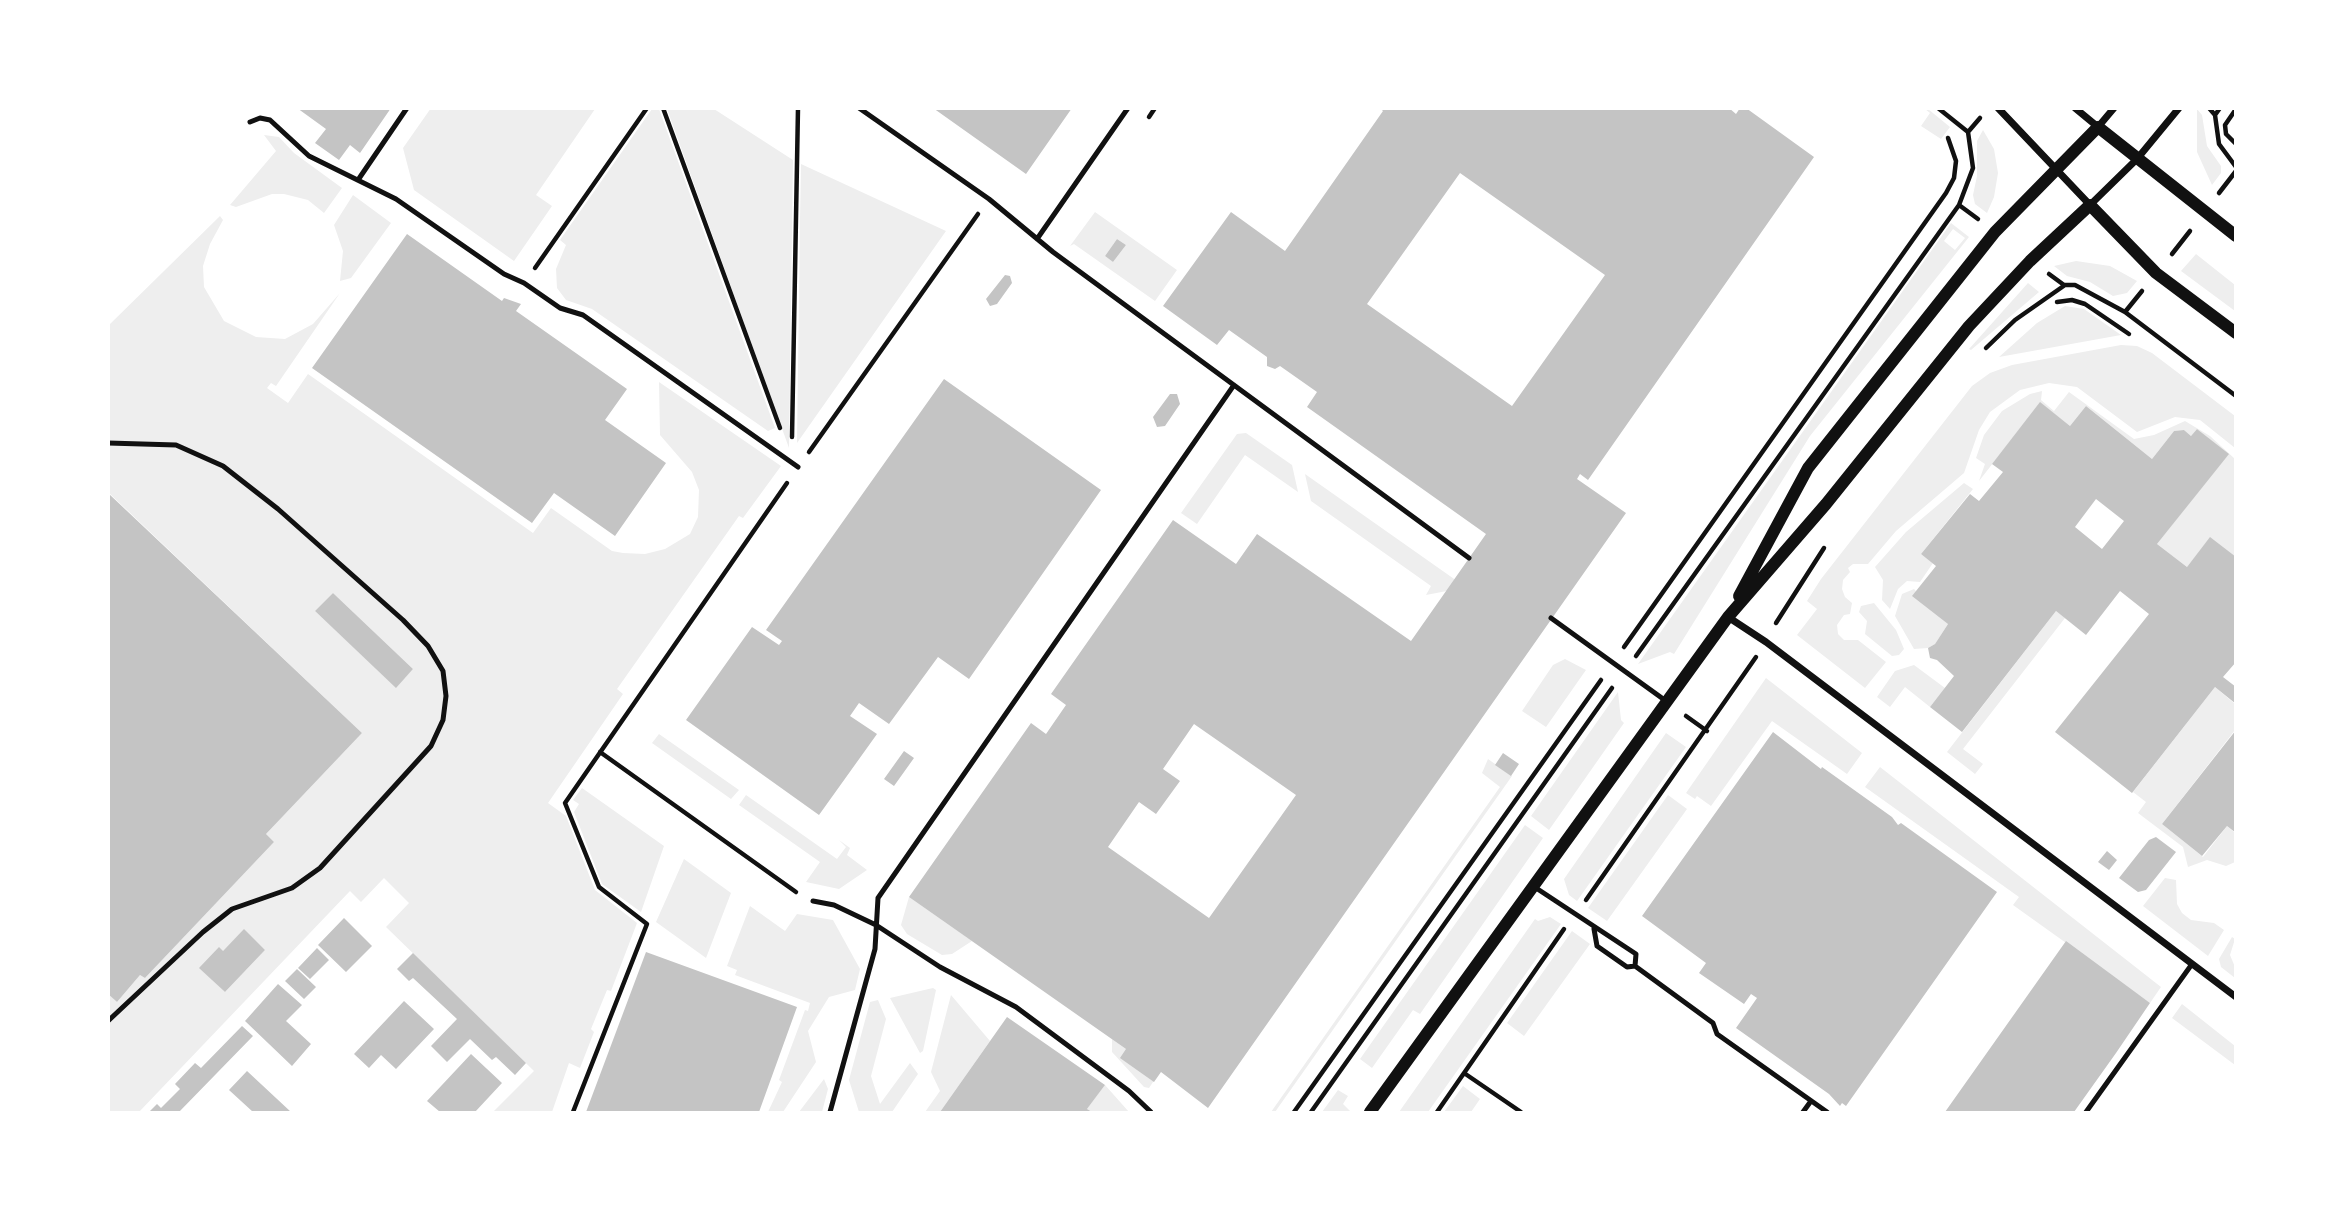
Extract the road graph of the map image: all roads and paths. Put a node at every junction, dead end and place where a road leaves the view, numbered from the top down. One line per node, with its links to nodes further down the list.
1 (407, 108): 23 (lane)
2 (647, 108): 31 (path)
3 (663, 108): 40 (path)
4 (798, 108): 40 (path)
5 (859, 108): 29 (lane)
6 (1128, 108): 29 (lane)
7 (1938, 108): 24 (path)
8 (1998, 108): 21 (street)
9 (2075, 108): 17 (street)
10 (2113, 108): 17 (street)
11 (2179, 108): 20 (street)
12 (2209, 108): 15 (path)
13 (2220, 108): 15 (path)
14 (2235, 109): 19 (path)
15 (2215, 115): 22 (path)
16 (250, 122): 23 (lane)
17 (2098, 127): 20 (street); 21 (street)
18 (1948, 138): 26 (path)
19 (2235, 144)
20 (2137, 159): 25 (street); 27 (street)
21 (2056, 169): 25 (street); 44 (street)
22 (2235, 169): 27 (path)
23 (358, 180): 31 (lane)
24 (1959, 205)
25 (2091, 205): 30 (street); 44 (street)
26 (1934, 209)
27 (2205, 212): 28 (street); 30 (path)
28 (2235, 236)
29 (1037, 239): 37 (lane)
30 (2156, 273): 33 (path); 34 (street)
31 (524, 283): 40 (lane)
32 (2057, 302): 35 (path)
33 (2125, 312): 36 (path); 38 (path)
34 (2235, 333)
35 (2129, 334)
36 (1980, 353)
37 (1234, 385): 43 (lane); 51 (lane)
38 (2235, 396)
39 (108, 443): 56 (lane)
40 (792, 462): 41 (lane)
41 (798, 467)
42 (1828, 543): 46 (path)
43 (1469, 558)
44 (1728, 617): 46 (street); 47 (street)
45 (1551, 618): 47 (lane)
46 (1766, 642): 50 (path); 53 (street)
47 (1666, 701): 48 (street)
48 (1533, 886): 50 (lane); 62 (street)
49 (813, 901): 51 (lane); 59 (path)
50 (1574, 915): 52 (lane); 57 (path)
51 (876, 925): 60 (lane); 61 (lane)
52 (1594, 929): 54 (lane); 54 (lane)
53 (2192, 964): 55 (street); 67 (lane)
54 (1635, 967): 58 (lane)
55 (2235, 997)
56 (108, 1021)
57 (1464, 1073): 63 (path); 64 (path)
58 (1811, 1101): 65 (lane); 66 (lane)
59 (573, 1112)
60 (830, 1112)
61 (1151, 1112)
62 (1370, 1112)
63 (1437, 1112)
64 (1521, 1112)
65 (1803, 1112)
66 (1827, 1112)
67 (2086, 1112)

